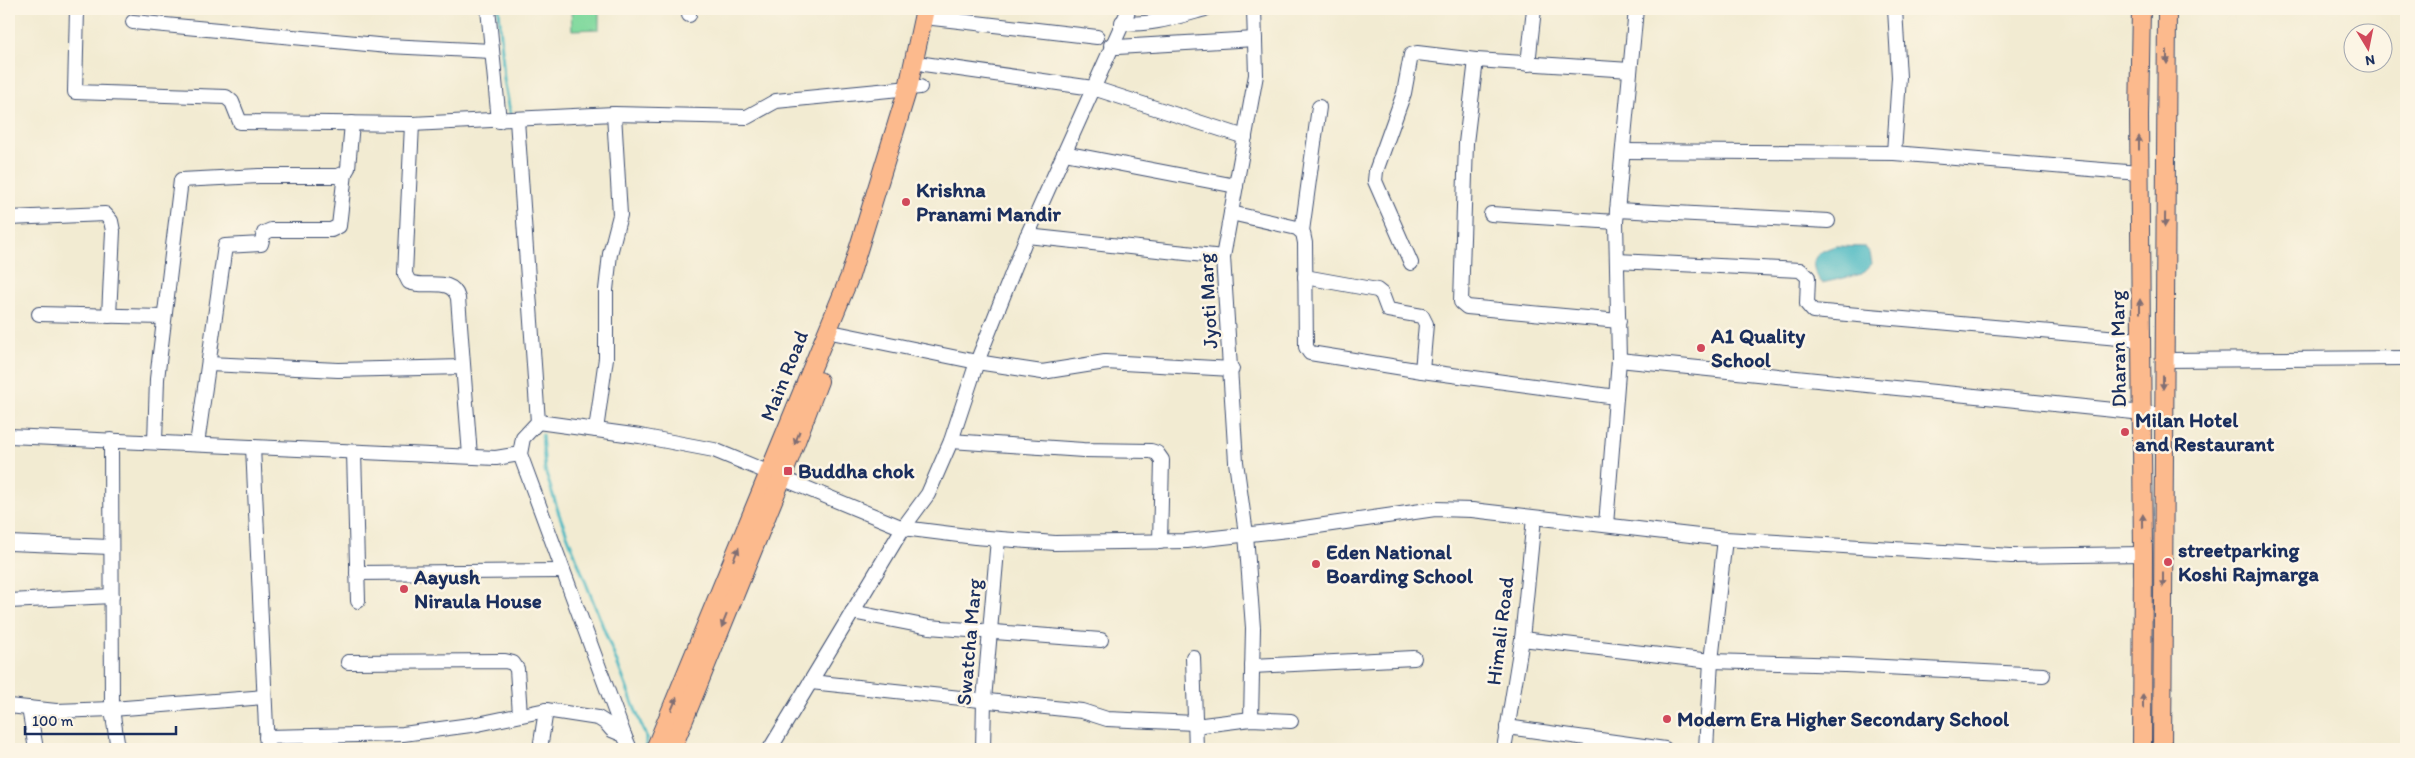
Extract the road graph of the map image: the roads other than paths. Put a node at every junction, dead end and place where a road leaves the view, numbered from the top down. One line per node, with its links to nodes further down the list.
1 (77, 9): 28 (street)
2 (488, 9): 17 (street)
3 (1129, 9): 13 (street)
4 (1205, 9): 13 (street)
5 (1254, 9): 15 (street, Jyoti Marg)
6 (1534, 9): 20 (street)
7 (1636, 9): 21 (street)
8 (1895, 9): 33 (street)
9 (2141, 9): 35 (main road, Dharan Marg, one-way to 9)
10 (2167, 9): 56 (main road, Dharan Marg, one-way to 56)
11 (931, 12): 14 (street); 19 (main road, Main Road); 22 (main road, Main Road)
12 (133, 22): 17 (street)
13 (1122, 22): 16 (street)
14 (1097, 37)
15 (1255, 39): 16 (street); 30 (street, Jyoti Marg)
16 (1111, 45): 23 (street)
17 (492, 51): 27 (street)
18 (1476, 60): 20 (street); 46 (street); 51 (street)
19 (924, 64): 22 (main road, Main Road); 23 (street)
20 (1528, 64): 21 (street)
21 (1630, 70): 31 (street)
22 (914, 88): 25 (street); 52 (main road, Main Road); 76 (main road, Main Road)
23 (1093, 88): 30 (street); 32 (street)
24 (1320, 107): 42 (street)
25 (614, 114): 26 (street); 66 (street)
26 (517, 120): 27 (street); 65 (street)
27 (499, 121): 29 (street)
28 (352, 123): 29 (street); 34 (street)
29 (412, 124): 59 (street)
30 (1245, 137): 36 (street, Jyoti Marg)
31 (1623, 151): 33 (street); 39 (street)
32 (1064, 153): 36 (street); 43 (street)
33 (1894, 153): 35 (street)
34 (345, 172): 50 (street); 58 (street)
35 (2139, 173): 53 (main road, Dharan Marg, one-way to 35)
36 (1236, 186): 37 (street, Jyoti Marg)
37 (1231, 213): 42 (street); 44 (street, Jyoti Marg)
38 (1491, 214): 39 (street)
39 (1617, 216): 41 (street); 45 (street)
40 (9, 218): 49 (street)
41 (1828, 221)
42 (1302, 232): 47 (street)
43 (1027, 236): 44 (street); 57 (street)
44 (1223, 257): 60 (street, Jyoti Marg)
45 (1617, 261): 51 (street); 53 (street)
46 (1411, 263)
47 (1305, 277): 61 (street); 61 (street)
48 (39, 314): 49 (street)
49 (109, 316): 50 (street)
50 (163, 317): 70 (street)
51 (1619, 321): 55 (street)
52 (836, 334): 57 (street); 76 (main road, Main Road, one-way to 76)
53 (2140, 340): 63 (main road, Dharan Marg)
54 (2406, 358): 56 (street)
55 (1619, 360): 62 (street); 63 (street)
56 (2163, 360): 64 (main road, Dharan Marg, one-way to 64)
57 (977, 362): 60 (street); 69 (street)
58 (208, 364): 59 (street); 71 (street)
59 (464, 367): 75 (street)
60 (1232, 370): 80 (street, Jyoti Marg)
61 (1422, 371): 62 (street)
62 (1616, 397): 78 (street)
63 (2142, 412): 64 (street); 86 (main road, Dharan Marg, one-way to 63)
64 (2164, 415): 130 (main road, Dharan Marg, one-way to 130)
65 (538, 422): 66 (street); 74 (street)
66 (596, 430): 76 (street)
67 (9, 436): 68 (street)
68 (111, 440): 70 (street); 85 (street)
69 (951, 441): 79 (street); 83 (street)
70 (155, 442): 71 (street)
71 (197, 444): 72 (street)
72 (253, 447): 73 (street); 103 (street)
73 (354, 452): 75 (street); 88 (street)
74 (520, 454): 75 (street); 87 (street)
75 (470, 456)
76 (776, 475): 79 (street); 120 (main road, Main Road, one-way to 76); 121 (main road, Main Road, one-way to 121)
77 (1534, 518): 78 (street); 80 (street); 94 (street, Himali Road)
78 (1606, 525): 82 (street)
79 (903, 528): 81 (street); 92 (street)
80 (1246, 534): 83 (street); 100 (street, Jyoti Marg)
81 (998, 538): 83 (street); 93 (street, Swatcha Marg)
82 (1724, 539): 86 (street); 98 (street)
83 (1160, 542)
84 (9, 543): 85 (street)
85 (110, 547): 89 (street)
86 (2143, 554): 129 (main road, Dharan Marg, one-way to 86)
87 (563, 571): 88 (street); 114 (street)
88 (358, 573): 91 (street)
89 (112, 596): 90 (street); 107 (street)
90 (9, 601)
91 (358, 601)
92 (852, 612): 93 (street); 102 (street)
93 (990, 633): 95 (street); 104 (street, Swatcha Marg)
94 (1522, 639): 98 (street); 113 (street, Himali Road)
95 (1101, 640)
96 (1193, 657): 112 (street)
97 (1414, 658): 100 (street)
98 (1711, 661): 101 (street); 128 (street)
99 (348, 662): 109 (street)
100 (1252, 666): 110 (street, Jyoti Marg)
101 (2043, 675)
102 (811, 682): 104 (street); 122 (street)
103 (264, 697): 107 (street); 115 (street)
104 (984, 700): 112 (street); 123 (street, Swatcha Marg)
105 (9, 706): 106 (street)
106 (30, 708): 107 (street); 116 (street)
107 (112, 709): 117 (street)
108 (546, 710): 109 (street); 114 (street); 118 (street)
109 (520, 715): 115 (street)
110 (1251, 720): 111 (street); 112 (street)
111 (1291, 721)
112 (1195, 724): 124 (street)
113 (1508, 728): 125 (street, Himali Road); 126 (street)
114 (624, 735): 119 (street)
115 (266, 743)
116 (36, 749)
117 (118, 749)
118 (540, 749)
119 (630, 749)
120 (655, 749)
121 (672, 749)
122 (770, 749)
123 (983, 749)
124 (1196, 749)
125 (1504, 749)
126 (1649, 749): 127 (street)
127 (1666, 749)
128 (1706, 749)
129 (2142, 749)
130 (2162, 749): 131 (street)
131 (2170, 749)

